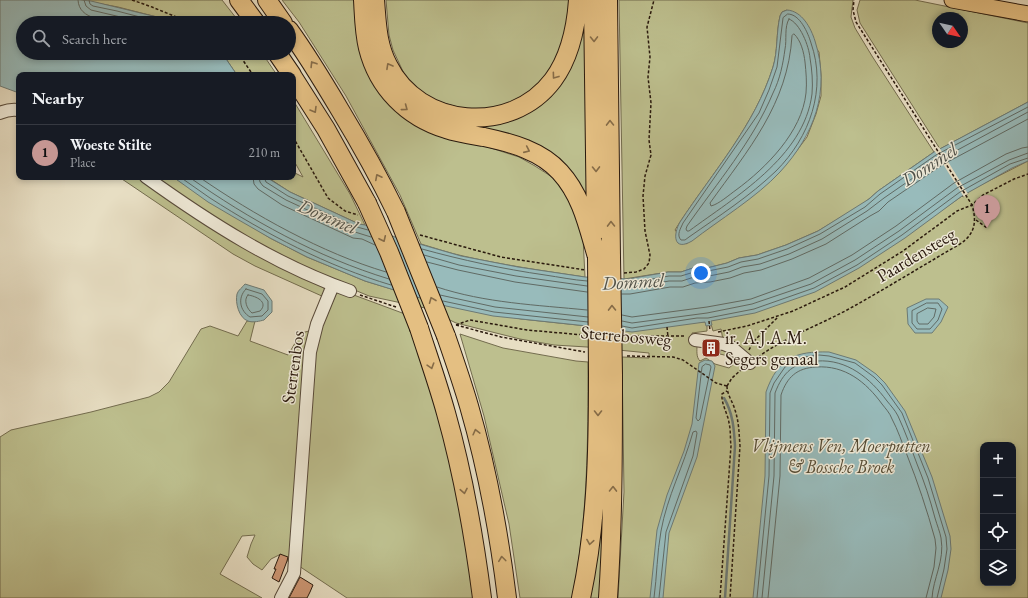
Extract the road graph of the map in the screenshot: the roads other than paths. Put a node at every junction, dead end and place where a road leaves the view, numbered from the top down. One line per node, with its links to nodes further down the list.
1 (238, 0): 10 (highway)
2 (267, 0): 11 (highway)
3 (363, 0): 19 (highway, one-way to 19)
4 (375, 0): 5 (highway, one-way to 4)
5 (578, 0)
6 (594, 0): 19 (highway, one-way to 19)
7 (608, 0): 19 (highway, one-way to 7)
8 (952, 0): 9 (main road)
9 (1028, 14)
10 (251, 16)
11 (279, 16)
12 (296, 40): 27 (highway, one-way to 12, bridge)
13 (282, 60): 14 (highway)
14 (289, 72)
15 (296, 82): 26 (highway, one-way to 26, bridge)
16 (16, 109): 17 (street)
17 (0, 113)
18 (150, 180): 20 (street)
19 (598, 262): 24 (highway, bridge)
20 (333, 285): 21 (street); 25 (street, Sterrenbos)
21 (350, 291)
22 (691, 338): 23 (street)
23 (747, 361)
24 (605, 374): 28 (highway, one-way to 28); 29 (highway, one-way to 24)
25 (280, 598)
26 (482, 598)
27 (507, 598)
28 (581, 598)
29 (608, 598)

